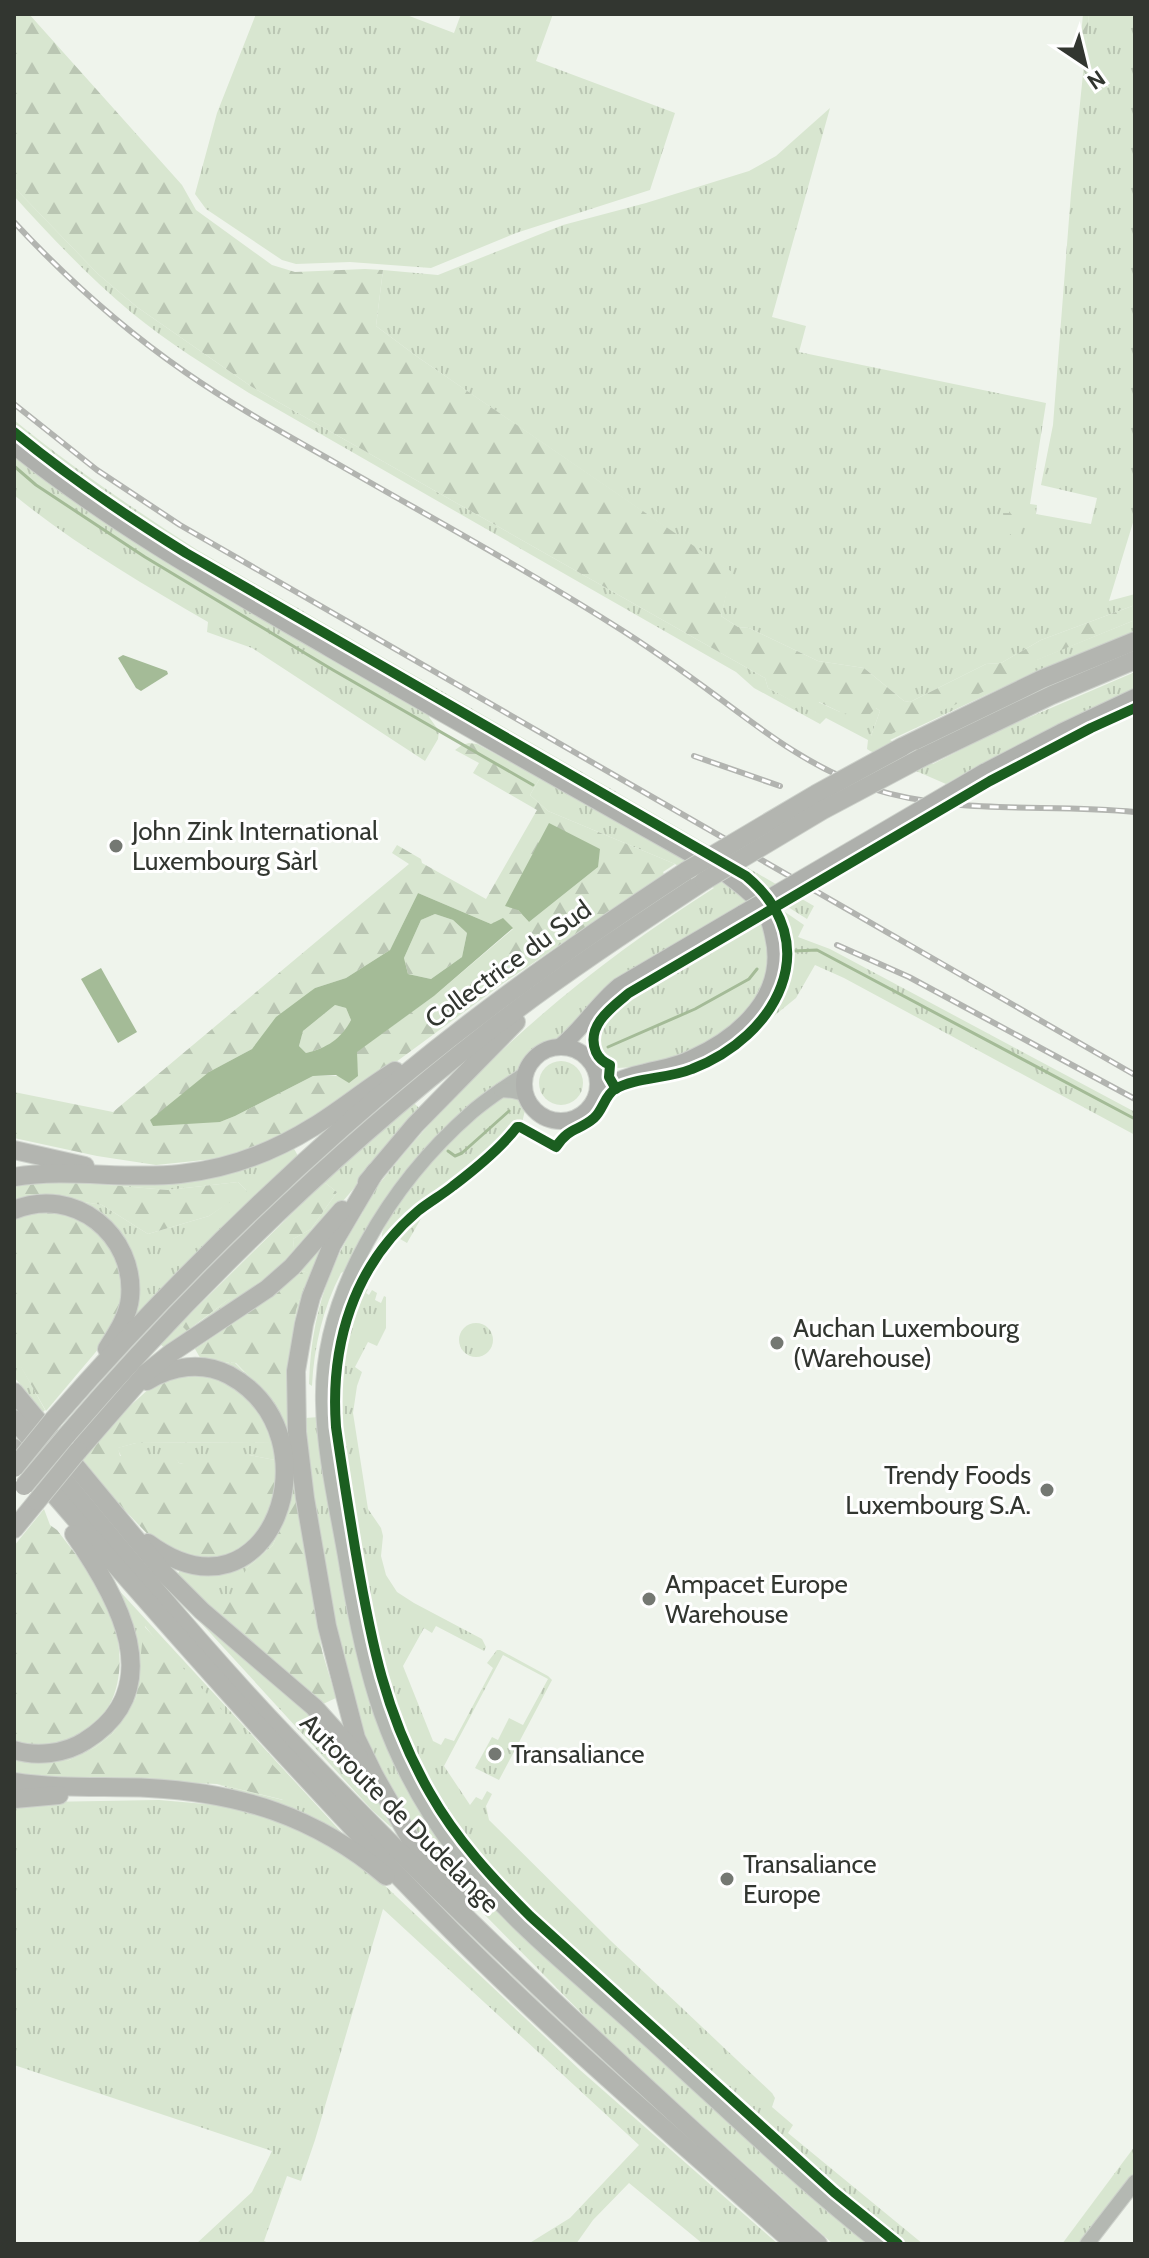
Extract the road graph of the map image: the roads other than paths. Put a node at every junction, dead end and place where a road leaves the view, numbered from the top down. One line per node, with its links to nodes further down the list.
1 (14, 446): 10 (main road)
2 (1135, 641): 7 (highway, Collectrice du Sud, bridge)
3 (1135, 660): 5 (highway, Collectrice du Sud, bridge)
4 (1135, 697): 6 (main road, bridge)
5 (554, 983): 16 (highway); 26 (highway, Collectrice du Sud, bridge)
6 (590, 1016): 8 (main road); 9 (main road)
7 (461, 1029): 17 (highway); 20 (highway, Collectrice du Sud)
8 (561, 1046): 9 (main road); 11 (main road)
9 (590, 1060): 10 (main road); 12 (main road)
10 (643, 1072): 12 (main road)
11 (525, 1074): 13 (main road); 14 (main road)
12 (599, 1089): 14 (main road)
13 (501, 1090): 14 (main road); 40 (main road)
14 (525, 1094)
15 (14, 1150): 17 (highway)
16 (375, 1172): 22 (highway); 30 (highway)
17 (123, 1174): 18 (highway)
18 (14, 1177)
19 (14, 1210): 20 (highway)
20 (87, 1381): 25 (highway, Collectrice du Sud, bridge)
21 (14, 1392): 27 (highway)
22 (119, 1402): 27 (highway); 28 (highway, bridge)
23 (14, 1419): 35 (highway, Autoroute de Dudelange)
24 (14, 1449): 29 (highway); 34 (highway, Autoroute de Dudelange)
25 (14, 1468)
26 (19, 1493)
27 (108, 1507): 30 (highway)
28 (14, 1529)
29 (14, 1750)
30 (374, 1775): 35 (highway)
31 (14, 1782): 32 (highway)
32 (110, 1788): 33 (highway); 34 (highway)
33 (14, 1799)
34 (452, 1931): 38 (highway, Autoroute de Dudelange)
35 (505, 1953): 39 (highway, Autoroute de Dudelange)
36 (1135, 2182): 37 (main road)
37 (1087, 2243)
38 (795, 2244)
39 (818, 2244)
40 (879, 2244)

